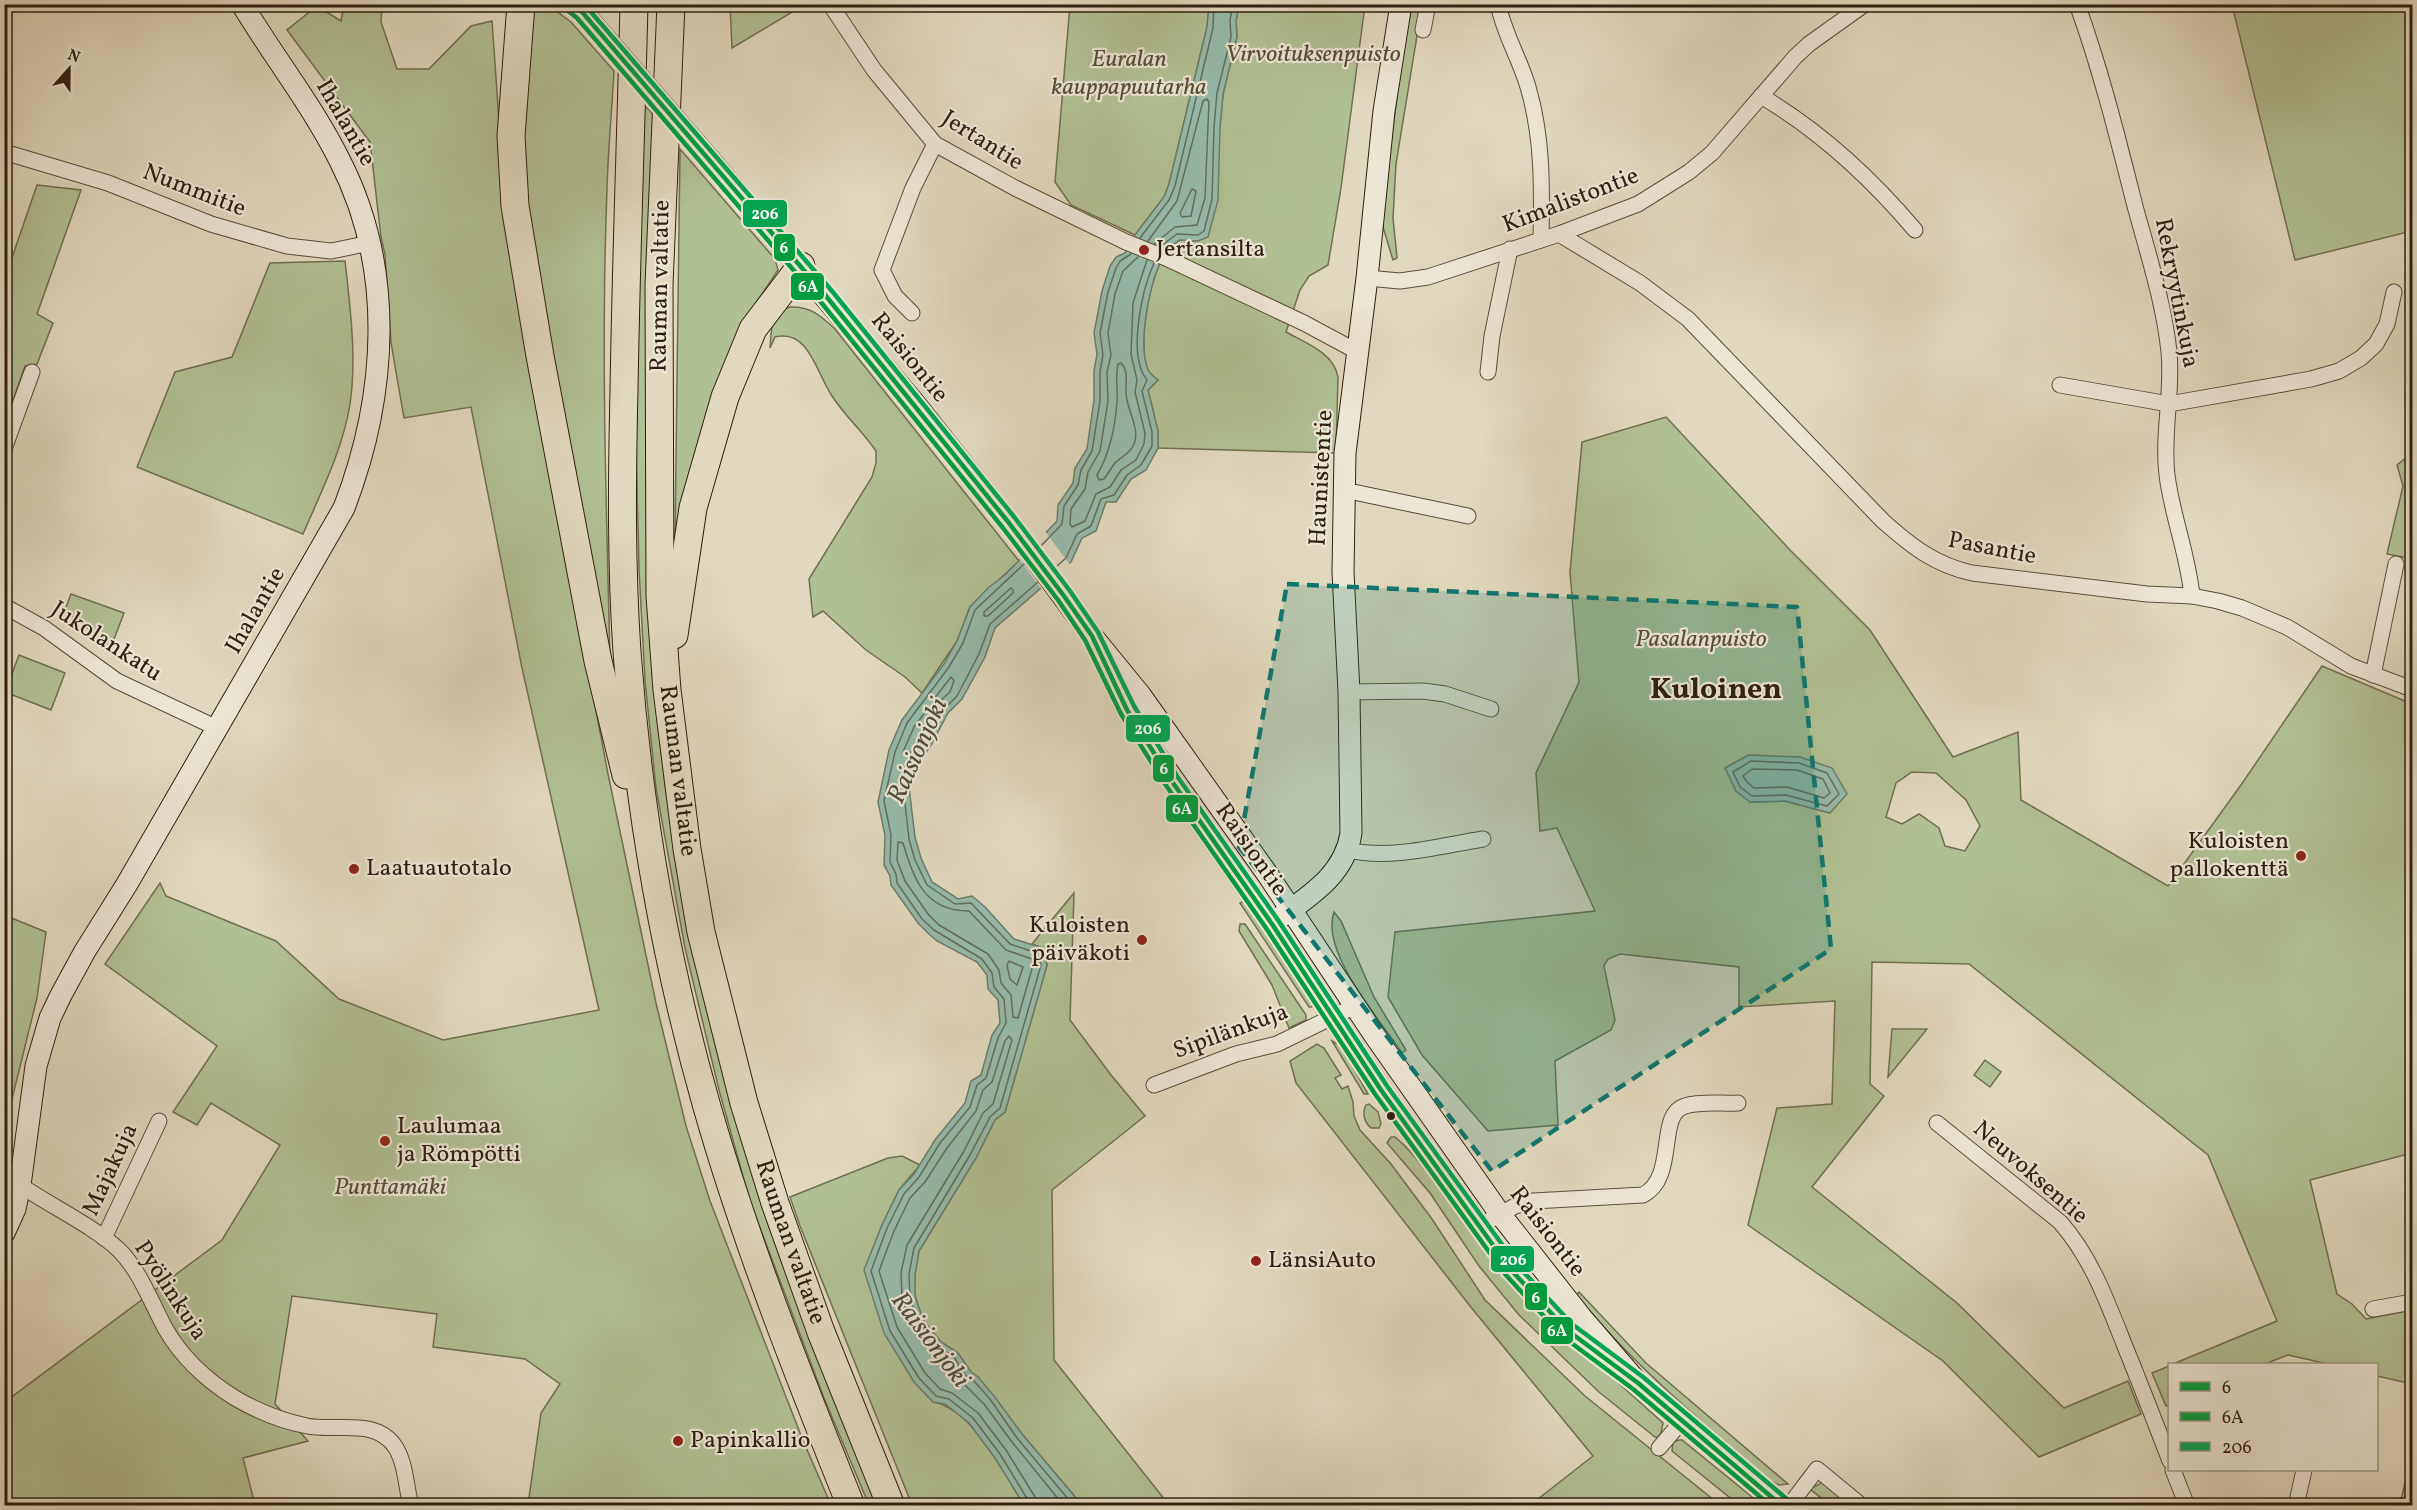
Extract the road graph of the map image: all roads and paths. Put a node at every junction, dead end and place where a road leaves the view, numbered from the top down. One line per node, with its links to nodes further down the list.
1 (7, 4): 13 (street)
2 (243, 4): 21 (main road, Ihalantie)
3 (521, 4): 47 (highway)
4 (634, 4): 47 (highway, Rauman valtatie)
5 (670, 4): 41 (highway, Rauman valtatie)
6 (830, 4): 16 (street, Jertantie)
7 (1401, 4): 24 (main road, Haunistentie)
8 (1428, 4): 14 (street)
9 (1498, 4): 20 (street)
10 (1865, 4): 15 (street, Kimalistontie)
11 (2077, 4): 31 (street, Rekryytinkuja)
12 (576, 7): 23 (main road, Raisiontie, bridge)
13 (4, 9)
14 (1423, 30)
15 (1761, 96): 18 (street); 19 (street, Kimalistontie)
16 (935, 144): 26 (street); 27 (street, Jertantie)
17 (4, 152): 21 (street, Nummitie)
18 (1915, 230)
19 (1559, 234): 20 (street, Kimalistontie); 36 (street, Pasantie)
20 (1541, 240): 22 (street, Kimalistontie)
21 (370, 243): 44 (main road, Ihalantie)
22 (1510, 249): 24 (street, Kimalistontie); 29 (street)
23 (801, 266): 38 (main road, Raisiontie); 41 (highway)
24 (1367, 278): 27 (main road, Haunistentie)
25 (2394, 292): 31 (street)
26 (912, 313)
27 (1358, 352): 33 (main road, Haunistentie)
28 (32, 372): 32 (street)
29 (1488, 372)
30 (2060, 385): 31 (street)
31 (2169, 404): 36 (street, Rekryytinkuja)
32 (4, 449)
33 (1344, 490): 34 (street); 42 (main road, Haunistentie)
34 (1468, 516)
35 (2396, 564): 39 (street)
36 (2192, 596): 39 (street, Pasantie)
37 (4, 606): 44 (street, Jukolankatu)
38 (1092, 636): 48 (main road, Raisiontie); 49 (main road, Raisiontie)
39 (2373, 675): 40 (street, Pasantie)
40 (2412, 689)
41 (667, 690): 71 (highway, Rauman valtatie)
42 (1349, 692): 43 (street); 46 (main road, Haunistentie)
43 (1491, 709)
44 (217, 728): 56 (main road, Ihalantie)
45 (1483, 839): 46 (street)
46 (1348, 850): 48 (main road, Haunistentie)
47 (653, 861): 70 (highway, Rauman valtatie)
48 (1291, 910): 49 (main road, Haunistentie); 50 (main road, Raisiontie)
49 (1272, 924): 51 (main road, Raisiontie)
50 (1355, 1006): 51 (street, Sipilänkuja); 57 (main road, Raisiontie)
51 (1332, 1017): 52 (street, Sipilänkuja); 58 (main road, Raisiontie)
52 (1154, 1085)
53 (1738, 1103): 57 (street)
54 (159, 1121): 60 (street, Majakuja)
55 (1937, 1123): 66 (street, Neuvoksentie)
56 (20, 1185): 59 (main road, Ihalantie); 60 (street, Pyölinkuja)
57 (1500, 1214): 58 (street); 63 (main road, Raisiontie)
58 (1478, 1227): 63 (main road, Raisiontie)
59 (4, 1233)
60 (104, 1238): 69 (street, Pyölinkuja)
61 (2412, 1302): 62 (street)
62 (2373, 1310)
63 (1638, 1383): 64 (main road, Raisiontie)
64 (1682, 1420): 65 (street); 72 (main road, Raisiontie)
65 (1659, 1448)
66 (2168, 1458)
67 (2173, 1471): 75 (street)
68 (2304, 1471): 76 (street)
69 (411, 1506)
70 (851, 1506)
71 (891, 1506)
72 (1783, 1506)
73 (1789, 1506): 74 (street)
74 (1862, 1506)
75 (2187, 1506)
76 (2296, 1506)

